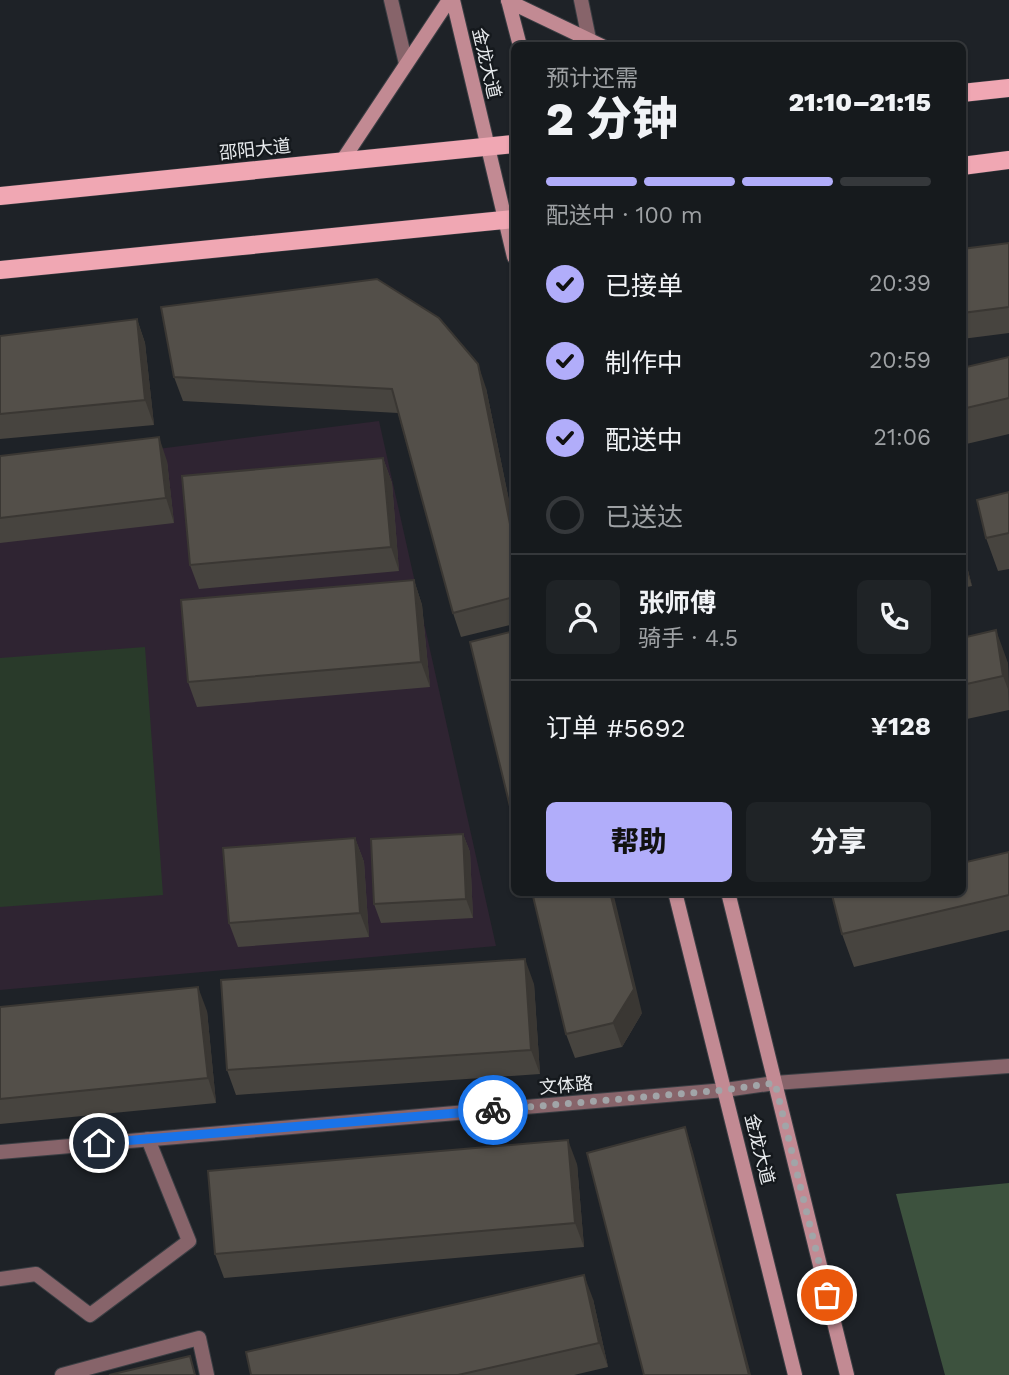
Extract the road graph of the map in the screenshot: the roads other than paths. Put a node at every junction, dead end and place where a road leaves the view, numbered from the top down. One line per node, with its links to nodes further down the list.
1 (391, 0): 7 (street)
2 (451, 0): 7 (main road); 11 (main road, 金龙大道)
3 (581, 0): 6 (street)
4 (508, 1): 5 (main road, 金龙大道); 6 (main road)
5 (519, 42)
6 (596, 42)
7 (406, 64): 13 (main road)
8 (1009, 88): 9 (main road)
9 (966, 93)
10 (511, 144): 11 (main road, 邵阳大道)
11 (487, 146): 13 (main road, 邵阳大道); 16 (main road, 金龙大道)
12 (1009, 160): 14 (main road)
13 (342, 161): 15 (main road, 邵阳大道)
14 (966, 165)
15 (0, 196)
16 (510, 220): 17 (main road)
17 (0, 270)
18 (676, 896): 22 (main road, 金龙大道)
19 (729, 896): 21 (main road, 金龙大道)
20 (1009, 1066): 21 (street, 文体路)
21 (775, 1083): 22 (street, 文体路); 29 (main road, 金龙大道)
22 (725, 1090): 23 (street, 文体路); 28 (main road, 金龙大道)
23 (148, 1139): 24 (street, 文体路); 25 (street)
24 (0, 1152)
25 (0, 1279)
26 (62, 1375): 27 (street)
27 (207, 1375)
28 (795, 1375)
29 (847, 1375)

